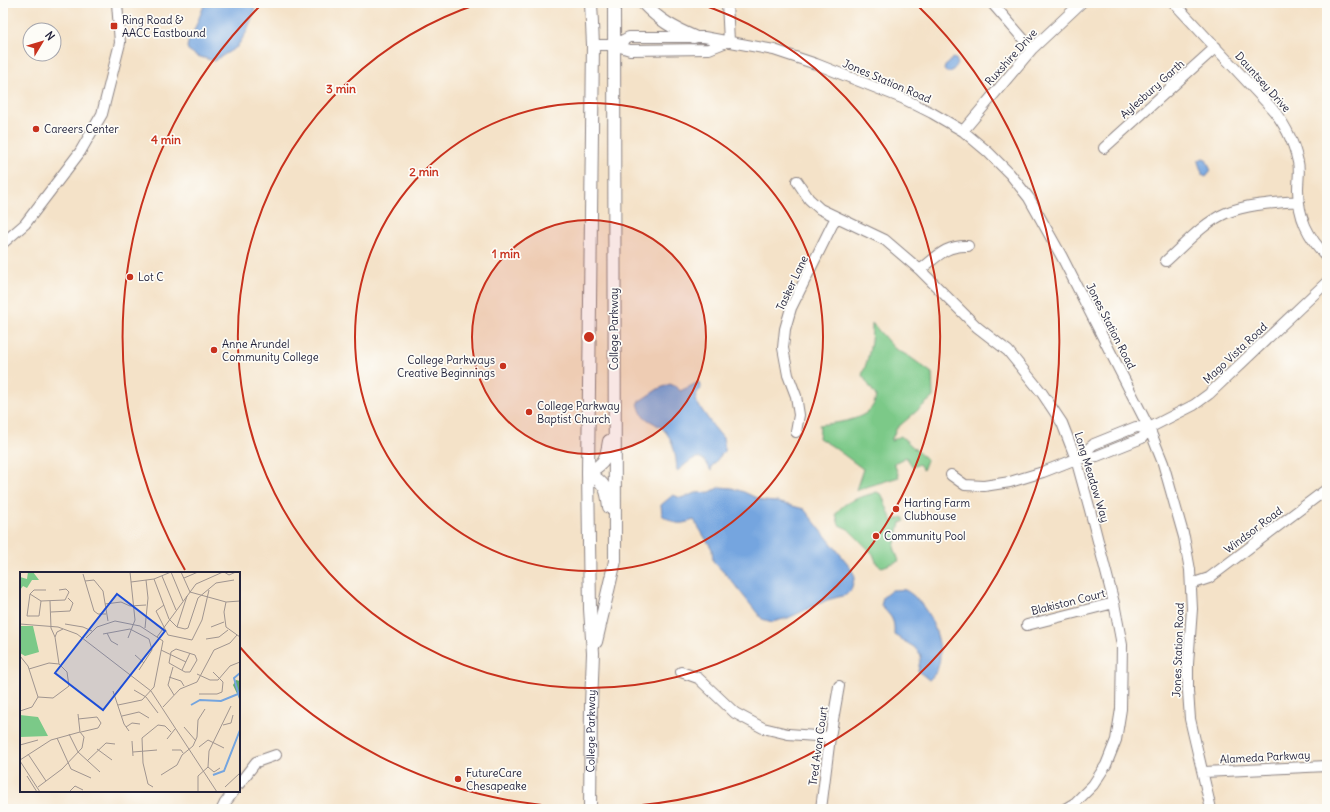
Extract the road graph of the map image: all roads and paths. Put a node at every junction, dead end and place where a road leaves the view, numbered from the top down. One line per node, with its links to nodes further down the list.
1 (117, 3): 20 (street)
2 (591, 3): 11 (main road, College Parkway)
3 (614, 3): 12 (main road, College Parkway)
4 (643, 3): 9 (main road)
5 (727, 3): 10 (street)
6 (992, 3): 14 (street)
7 (1081, 3): 14 (street, Ruxshire Drive)
8 (1174, 3): 13 (street, Dauntsey Drive)
9 (694, 37): 10 (street, Jones Station Road); 12 (street, Jones Station Road)
10 (729, 41): 12 (street, Jones Station Road); 15 (street, Jones Station Road)
11 (593, 45): 12 (street, Jones Station Road); 30 (main road, College Parkway)
12 (614, 45): 26 (main road, College Parkway)
13 (1216, 47): 16 (street, Aylesbury Garth); 18 (street, Dauntsey Drive)
14 (1032, 49): 15 (street, Ruxshire Drive)
15 (963, 131): 27 (street, Jones Station Road)
16 (1104, 148)
17 (797, 181): 19 (street, Long Meadow Way)
18 (1298, 201): 22 (street, Dauntsey Drive); 23 (street)
19 (836, 217): 24 (street, Long Meadow Way); 28 (street, Tasker Lane)
20 (3, 243)
21 (968, 246): 24 (street)
22 (1327, 257)
23 (1166, 261)
24 (920, 270): 29 (street, Long Meadow Way)
25 (1327, 282): 27 (street, Mago Vista Road)
26 (614, 406): 30 (main road); 33 (main road, College Parkway)
27 (1149, 428): 29 (street); 34 (street, Jones Station Road)
28 (796, 432)
29 (1076, 459): 31 (street); 35 (street, Long Meadow Way)
30 (588, 473): 33 (main road); 37 (main road, College Parkway)
31 (951, 475)
32 (1327, 489): 34 (street, Windsor Road)
33 (614, 560): 37 (main road, College Parkway)
34 (1191, 584): 43 (street, Jones Station Road)
35 (1114, 603): 36 (street, Blakiston Court); 49 (street, Long Meadow Way)
36 (1027, 625)
37 (593, 653): 47 (main road, College Parkway)
38 (682, 672): 40 (street)
39 (839, 686): 40 (street, Tred Avon Court)
40 (830, 737): 48 (street, Tred Avon Court)
41 (276, 755): 44 (street)
42 (1327, 766): 43 (street, Alameda Parkway)
43 (1204, 772): 50 (street, Jones Station Road)
44 (240, 783)
45 (233, 792): 46 (street)
46 (222, 809)
47 (590, 809)
48 (822, 809)
49 (1065, 809)
50 (1211, 809)

